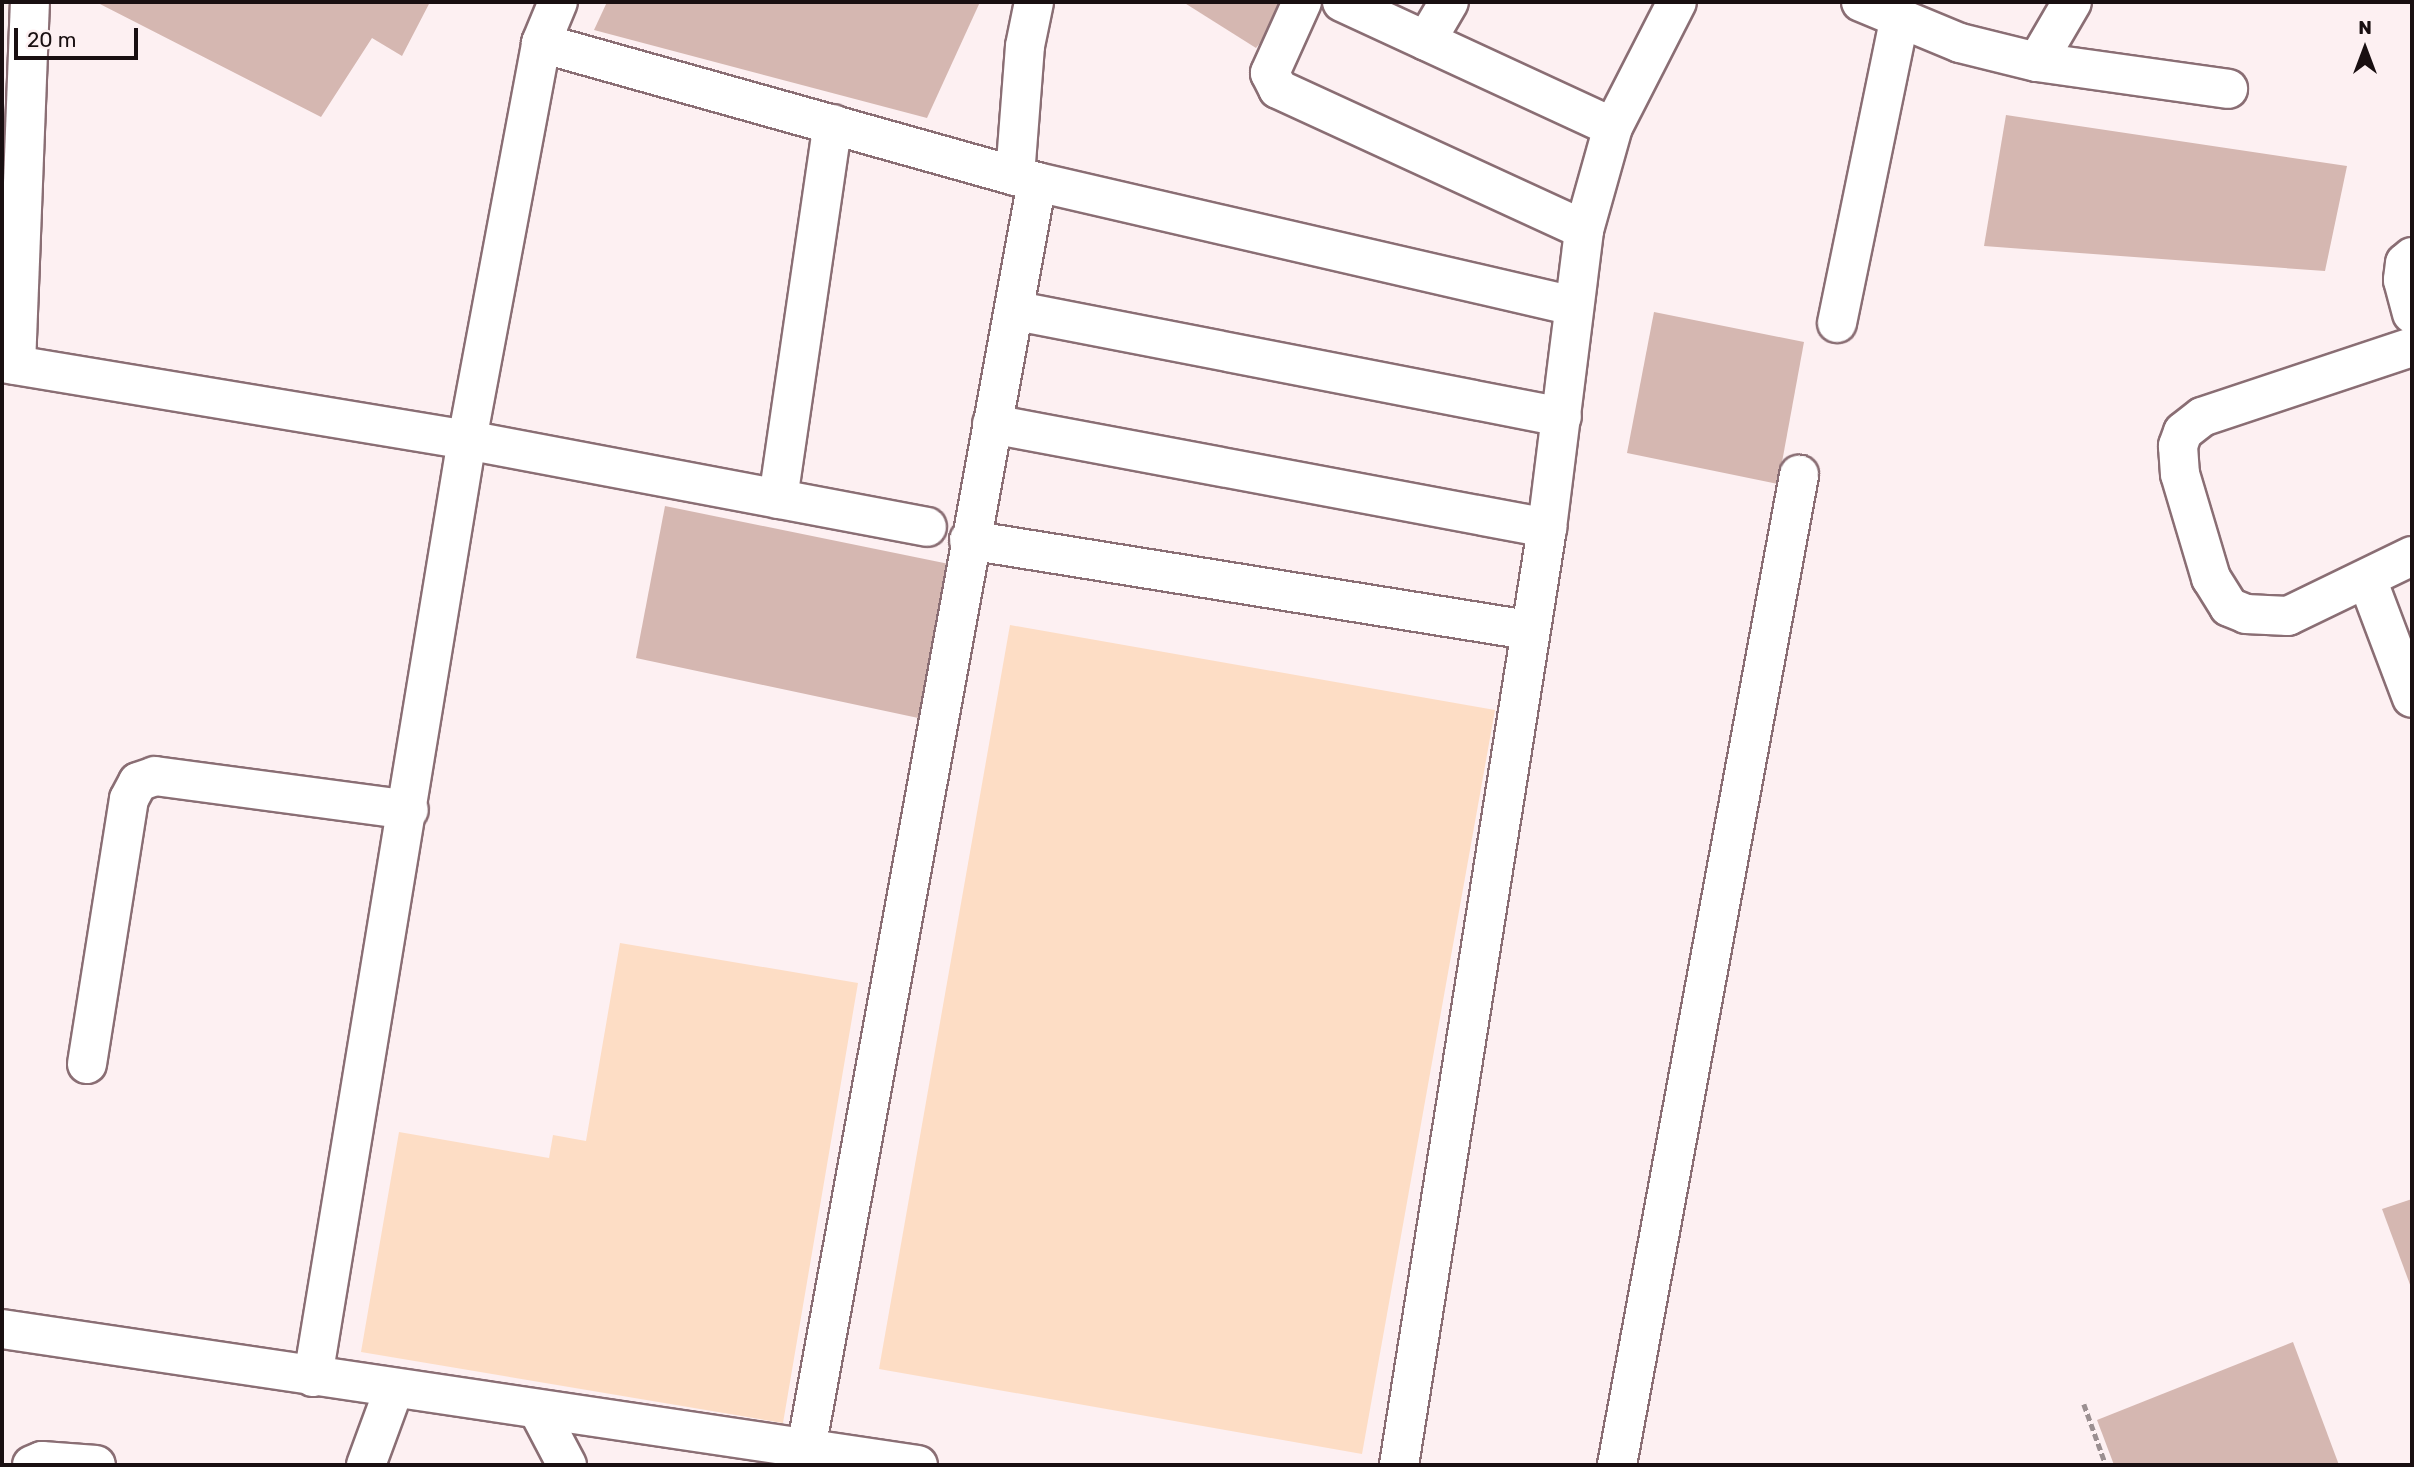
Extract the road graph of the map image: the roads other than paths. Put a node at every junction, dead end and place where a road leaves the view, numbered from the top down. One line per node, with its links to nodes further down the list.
1 (30, 2): 25 (street)
2 (558, 2): 12 (street)
3 (1034, 2): 17 (street)
4 (1302, 2): 18 (street)
5 (1342, 2): 11 (street)
6 (1449, 2): 11 (street)
7 (1677, 2): 16 (street)
8 (1861, 2): 10 (street)
9 (2073, 2): 13 (street)
10 (1899, 20): 13 (street); 23 (street)
11 (1426, 41): 16 (street)
12 (541, 44): 15 (street); 28 (street)
13 (2036, 62): 14 (street)
14 (2228, 89)
15 (833, 124): 17 (street); 30 (street)
16 (1613, 127): 18 (street)
17 (1026, 179): 20 (street); 21 (street)
18 (1584, 230): 20 (street)
19 (2412, 257): 22 (street)
20 (1574, 306): 26 (street)
21 (1017, 311): 26 (street); 27 (street)
22 (2412, 314)
23 (1837, 323)
24 (2412, 346): 35 (street)
25 (9, 364): 28 (street)
26 (1562, 417): 32 (street)
27 (992, 424): 32 (street); 33 (street)
28 (467, 440): 30 (street); 38 (street)
29 (1799, 475): 51 (street)
30 (778, 499): 31 (street)
31 (927, 527)
32 (1547, 528): 36 (street)
33 (969, 540): 36 (street); 44 (street)
34 (2412, 556): 35 (street)
35 (2367, 579): 37 (street)
36 (1528, 630): 50 (street)
37 (2412, 698)
38 (409, 810): 39 (street); 41 (street)
39 (87, 1064)
40 (2, 1329): 41 (street)
41 (313, 1377): 42 (street)
42 (394, 1389): 43 (street); 47 (street)
43 (539, 1412): 44 (street); 48 (street)
44 (806, 1449): 49 (street)
45 (32, 1465): 46 (street)
46 (96, 1465)
47 (366, 1465)
48 (568, 1465)
49 (918, 1465)
50 (1399, 1465)
51 (1617, 1465)

